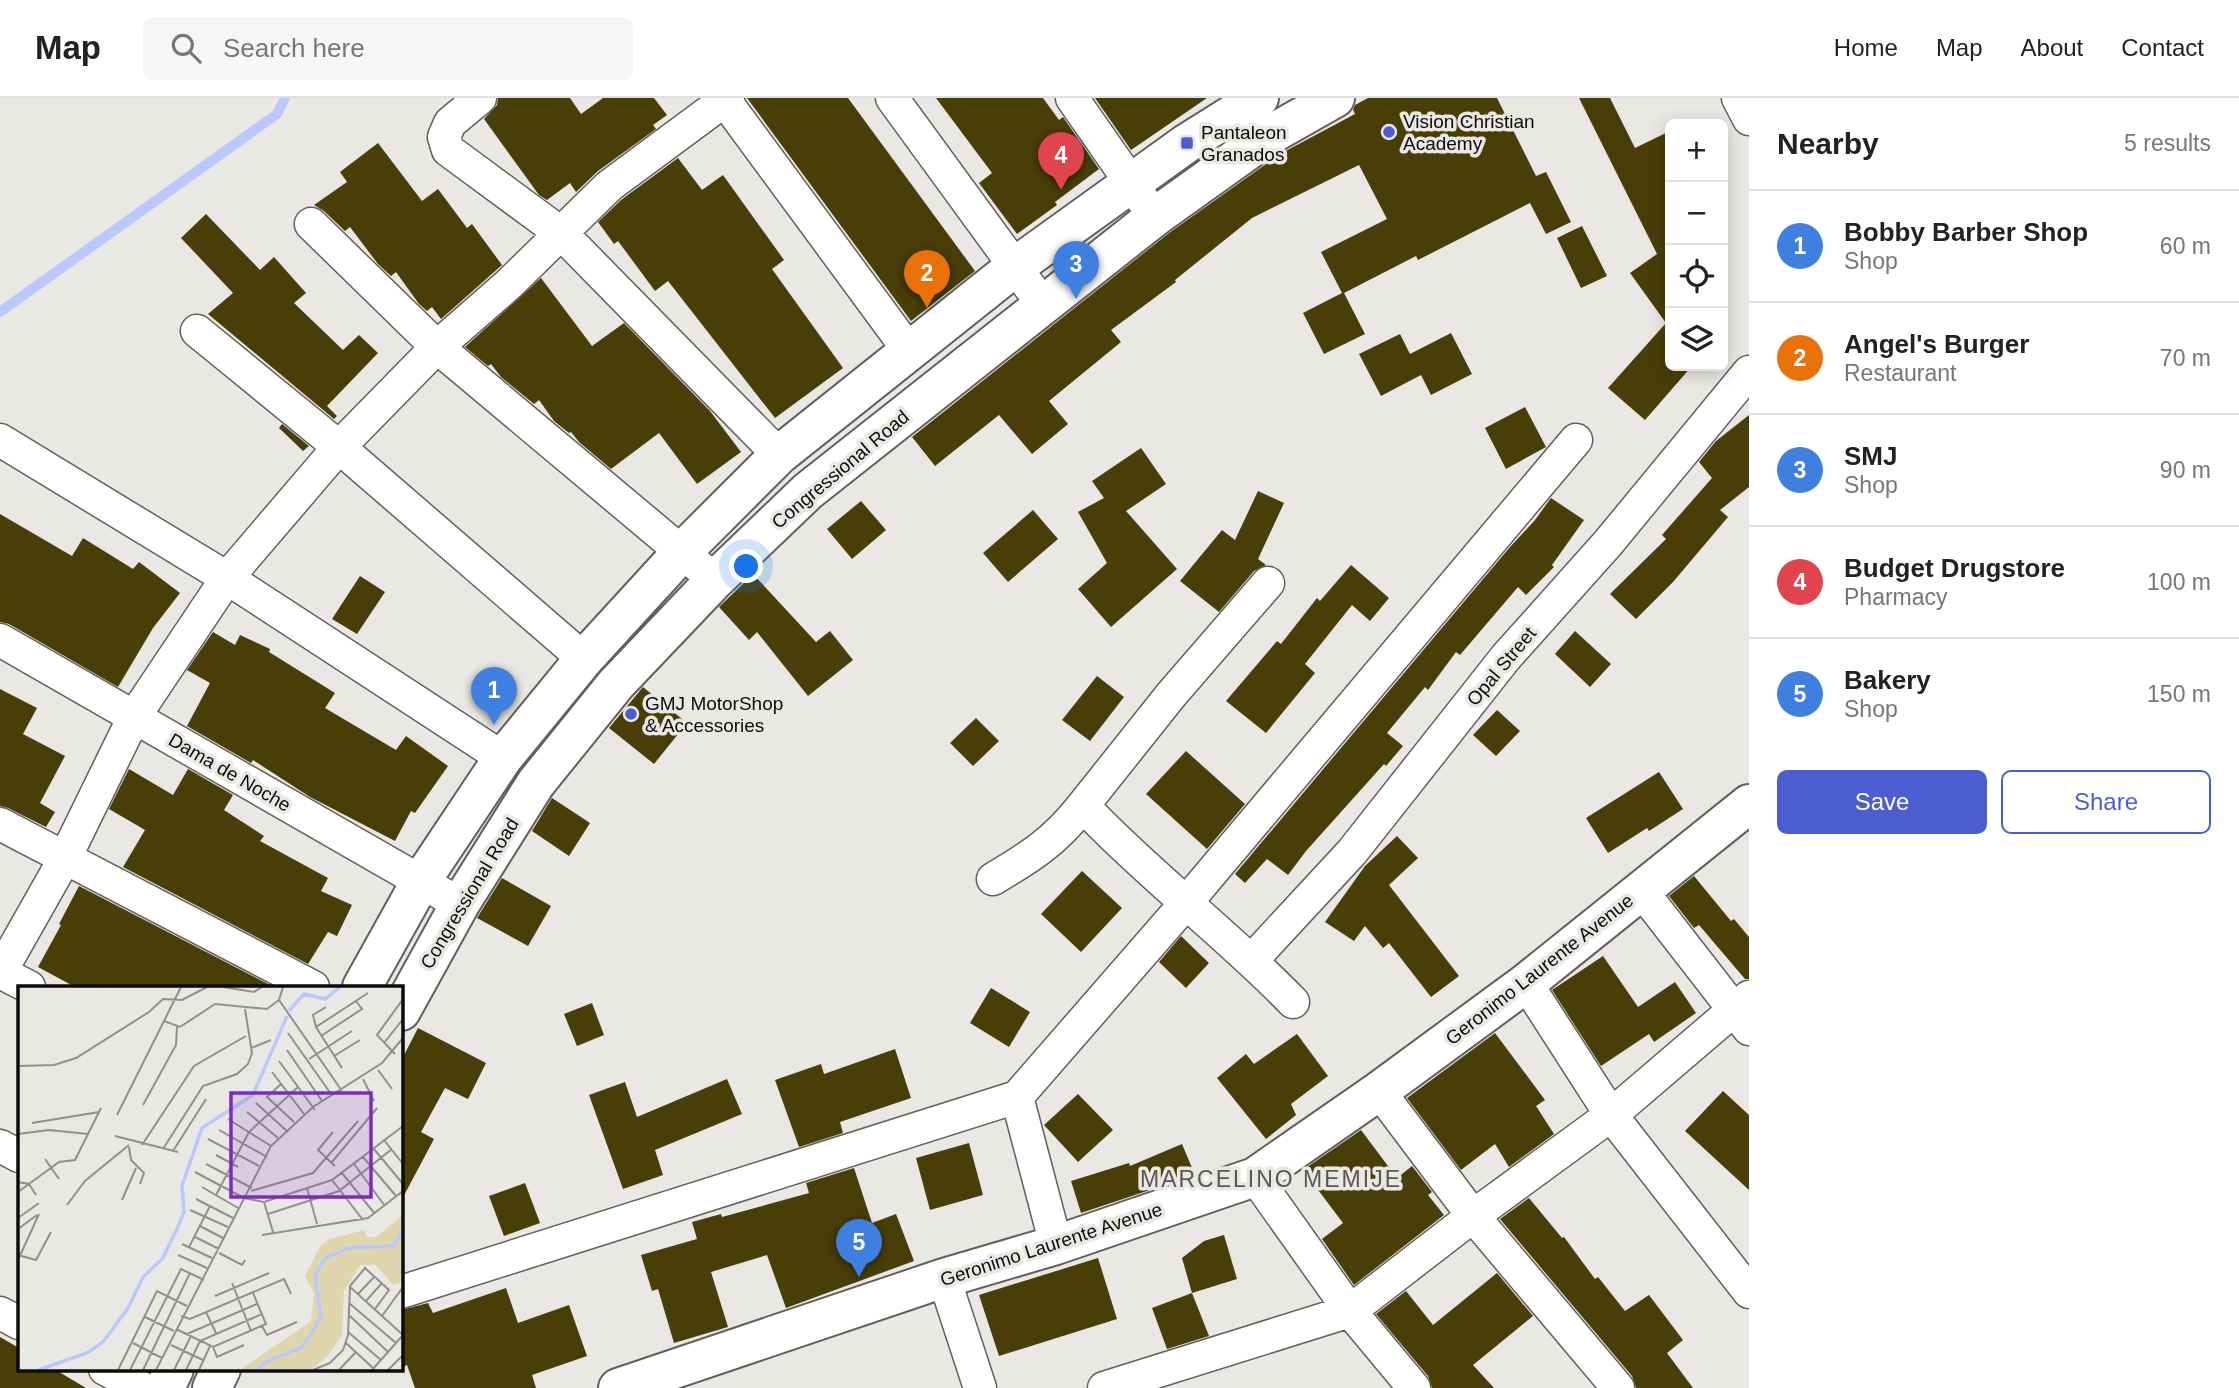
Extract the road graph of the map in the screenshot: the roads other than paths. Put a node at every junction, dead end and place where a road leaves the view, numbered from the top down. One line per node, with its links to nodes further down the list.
1 (480, 98): 12 (street)
2 (892, 98): 13 (street)
3 (1072, 98): 9 (street)
4 (1335, 98): 10 (main road, Congressional Road)
5 (1738, 98): 8 (street)
6 (725, 99): 12 (street); 17 (street)
7 (1244, 102): 9 (main road)
8 (1749, 119)
9 (1131, 184): 10 (street); 13 (main road)
10 (1156, 216): 14 (main road, Congressional Road)
11 (311, 224): 16 (street)
12 (562, 234): 16 (street); 22 (street)
13 (1016, 266): 14 (street); 17 (main road)
14 (1043, 305): 25 (main road, Congressional Road)
15 (197, 331): 21 (street)
16 (437, 347): 21 (street); 23 (street)
17 (910, 352): 22 (main road)
18 (1749, 372): 40 (street, Opal Street)
19 (0, 440): 24 (street)
20 (1576, 440): 39 (street)
21 (339, 447): 24 (street); 28 (street)
22 (779, 455): 23 (main road)
23 (682, 552): 25 (street); 28 (main road)
24 (227, 578): 29 (street); 30 (street)
25 (715, 580): 38 (main road, Congressional Road)
26 (1268, 583): 32 (street)
27 (0, 640): 29 (street, Dama de Noche)
28 (584, 659): 30 (main road)
29 (134, 717): 34 (street); 36 (street, Dama de Noche)
30 (502, 758): 36 (main road)
31 (1749, 804): 37 (main road, Geronimo Laurente Avenue)
32 (1081, 808): 35 (street); 39 (street)
33 (0, 824): 34 (street)
34 (65, 858): 41 (street); 44 (street)
35 (993, 879)
36 (421, 881): 38 (street, Dama de Noche); 45 (main road)
37 (1641, 890): 42 (main road, Geronimo Laurente Avenue); 48 (street)
38 (460, 904): 47 (main road, Congressional Road)
39 (1185, 904): 40 (street); 50 (street)
40 (1252, 960): 46 (street)
41 (0, 972): 43 (street)
42 (1526, 983): 49 (main road, Geronimo Laurente Avenue); 51 (street)
43 (27, 986)
44 (311, 986)
45 (363, 986)
46 (1293, 1002)
47 (402, 1009)
48 (1744, 1012): 51 (street)
49 (1379, 1091): 54 (main road, Geronimo Laurente Avenue); 55 (street)
50 (1017, 1097): 56 (street); 58 (street)
51 (1611, 1115): 55 (street); 59 (street)
52 (0, 1146): 53 (street)
53 (18, 1155)
54 (1255, 1177): 56 (main road, Geronimo Laurente Avenue); 60 (street)
55 (1473, 1216): 60 (street); 73 (street)
56 (1056, 1245): 57 (main road, Geronimo Laurente Avenue)
57 (944, 1278): 69 (main road, Geronimo Laurente Avenue); 70 (street)
58 (402, 1292)
59 (1749, 1292)
60 (1350, 1311): 71 (street); 72 (street)
61 (0, 1313): 62 (street)
62 (18, 1323)
63 (108, 1370): 66 (street)
64 (174, 1370): 67 (main road)
65 (221, 1370): 68 (main road)
66 (142, 1388)
67 (165, 1388)
68 (212, 1388)
69 (618, 1388)
70 (980, 1388)
71 (1104, 1388)
72 (1414, 1388)
73 (1618, 1388)

